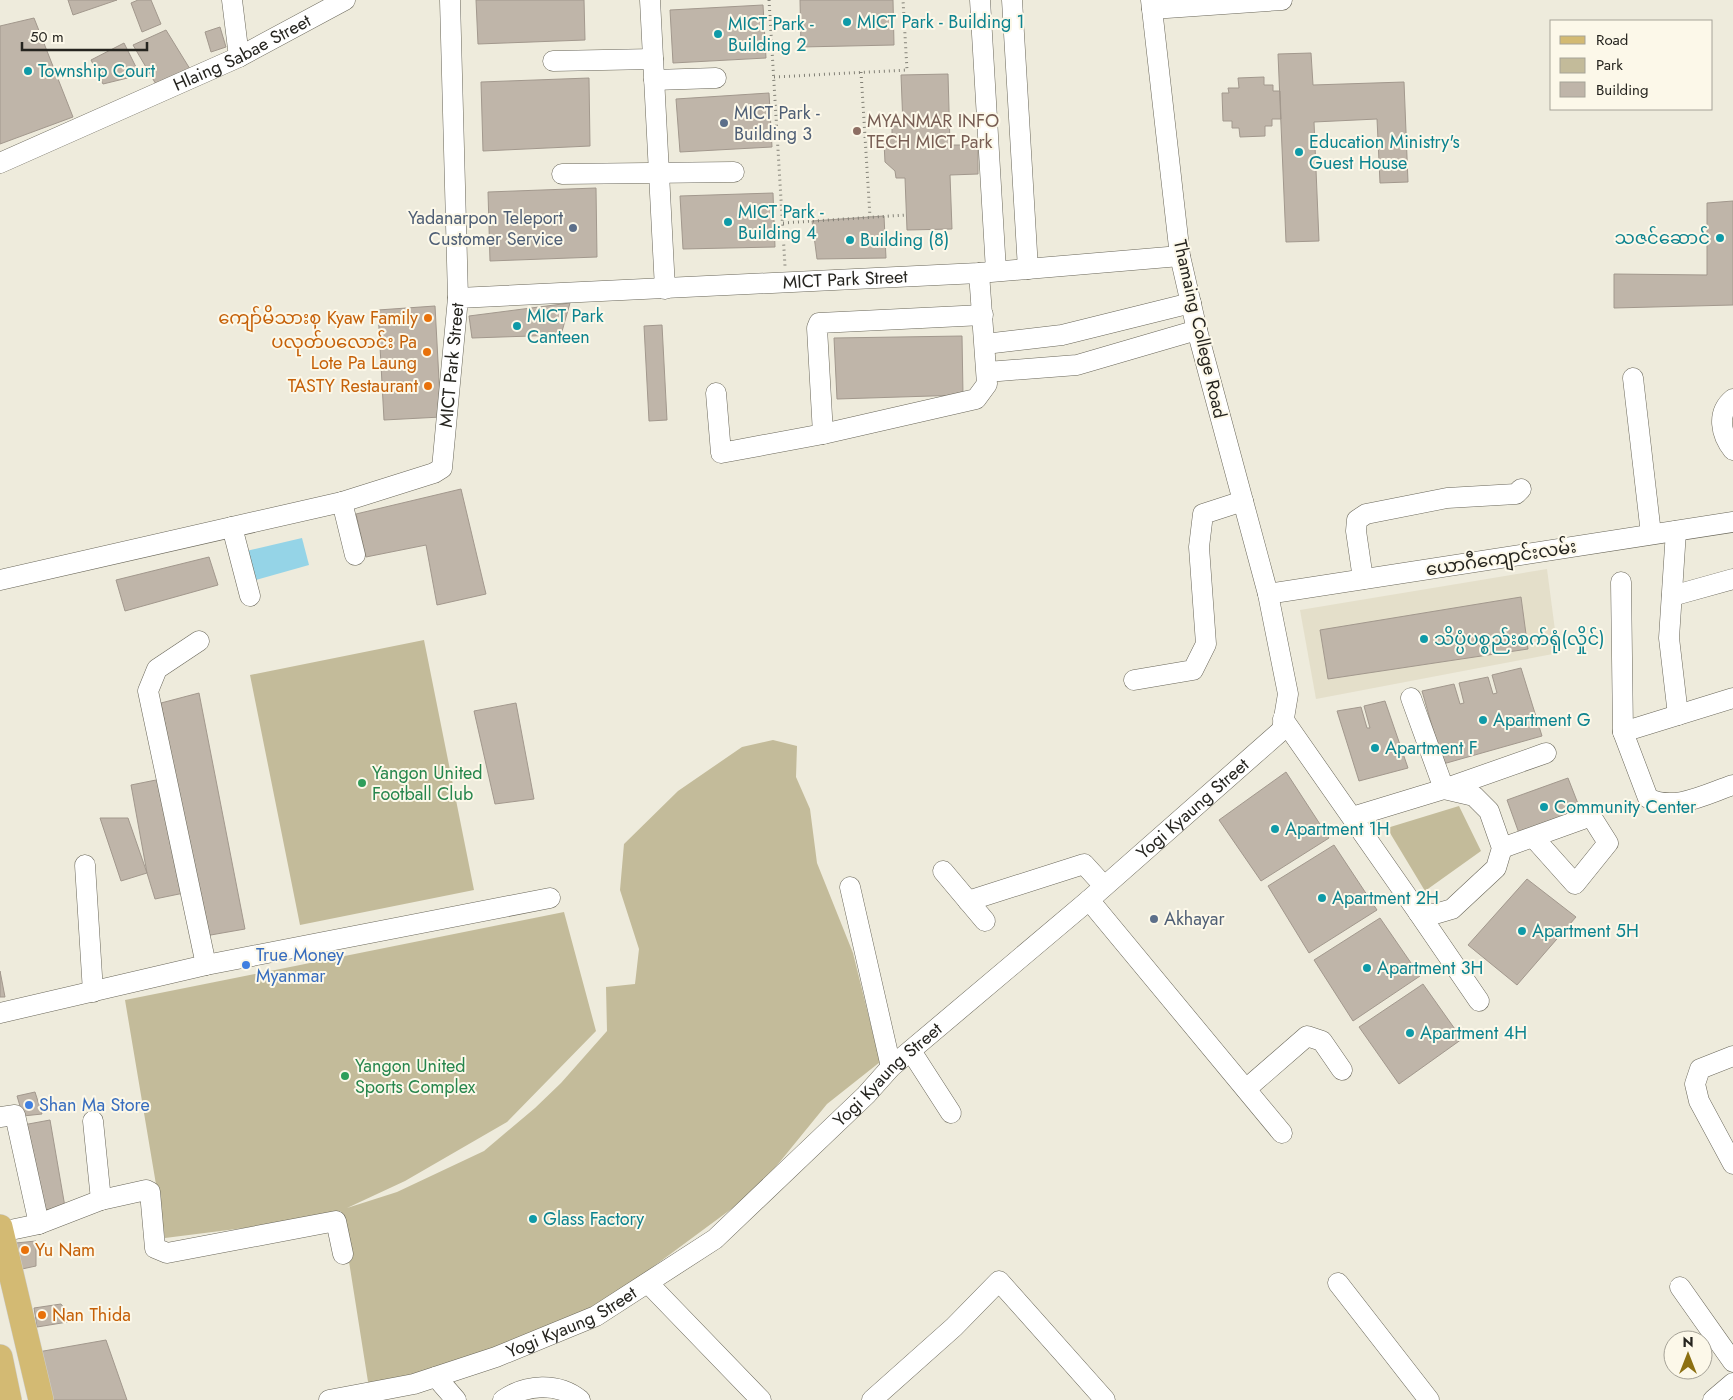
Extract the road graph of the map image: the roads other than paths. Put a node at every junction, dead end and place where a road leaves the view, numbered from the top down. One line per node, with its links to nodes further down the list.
1 (232, 0): 9 (street)
2 (345, 0): 9 (street, Hlaing Sabae Street)
3 (450, 0): 22 (street)
4 (650, 0): 10 (street)
5 (980, 0): 20 (street)
6 (1012, 0): 19 (street)
7 (1282, 0): 8 (street)
8 (1152, 4): 18 (street, Thamaing College Road)
9 (240, 57): 14 (street, Hlaing Sabae Street)
10 (653, 59): 11 (street); 13 (street)
11 (553, 61)
12 (716, 78): 13 (street)
13 (654, 80): 16 (street)
14 (0, 163)
15 (734, 172): 16 (street)
16 (660, 173): 17 (street); 21 (street)
17 (562, 174)
18 (1180, 256): 19 (street, MICT Park Street); 23 (street, Thamaing College Road)
19 (1028, 269): 20 (street, MICT Park Street)
20 (988, 272): 21 (street, MICT Park Street); 24 (street)
21 (665, 288): 22 (street, MICT Park Street)
22 (458, 298): 37 (street, MICT Park Street)
23 (1191, 303): 25 (street, Thamaing College Road); 26 (street)
24 (983, 315): 27 (street); 33 (street)
25 (1197, 330): 28 (street); 36 (street, Thamaing College Road)
26 (1062, 335): 27 (street); 28 (street)
27 (985, 344): 29 (street)
28 (1063, 366): 29 (street)
29 (987, 372): 33 (street)
30 (1633, 378): 41 (street)
31 (716, 393): 33 (street)
32 (1733, 399): 34 (street)
33 (823, 434)
34 (1733, 450)
35 (1521, 489): 43 (street)
36 (1243, 501): 47 (street, Thamaing College Road); 51 (street)
37 (342, 502): 39 (street); 42 (street)
38 (1733, 522): 40 (street, ယောဂီကျောင်းလမ်း)
39 (232, 527): 45 (street); 48 (street)
40 (1676, 531): 41 (street, ယောဂီကျောင်းလမ်း); 49 (street)
41 (1651, 534): 43 (street, ယောဂီကျောင်းလမ်း)
42 (355, 555)
43 (1363, 579): 47 (street, ယောဂီကျောင်းလမ်း)
44 (1733, 579): 49 (street)
45 (0, 580)
46 (1621, 582): 56 (street)
47 (1268, 594): 55 (street, Yogi Kyaung Street)
48 (250, 596)
49 (1672, 596): 54 (street)
50 (199, 641): 72 (street)
51 (1134, 680)
52 (1411, 698): 59 (street)
53 (1733, 698): 54 (street)
54 (1678, 715): 56 (street)
55 (1283, 719): 60 (street); 65 (street, Yogi Kyaung Street)
56 (1623, 732): 58 (street)
57 (1546, 753): 59 (street)
58 (1733, 785)
59 (1444, 789): 60 (street); 62 (street)
60 (1352, 817): 70 (street)
61 (1534, 837): 62 (street)
62 (1502, 848): 70 (street)
63 (85, 865): 73 (street)
64 (943, 871): 69 (street)
65 (1104, 886): 68 (street, Yogi Kyaung Street); 69 (street)
66 (850, 887): 78 (street)
67 (550, 898): 72 (street)
68 (1089, 900): 76 (street, Yogi Kyaung Street); 80 (street)
69 (968, 901): 71 (street)
70 (1418, 912): 74 (street)
71 (985, 922)
72 (206, 965): 73 (street)
73 (93, 992): 75 (street)
74 (1479, 1001)
75 (0, 1013)
76 (911, 1051): 78 (street, Yogi Kyaung Street); 81 (street)
77 (1733, 1056): 85 (street)
78 (891, 1067): 90 (street, Yogi Kyaung Street)
79 (1342, 1070): 80 (street)
80 (1246, 1089): 84 (street)
81 (951, 1113)
82 (0, 1117): 87 (street)
83 (93, 1121): 86 (street)
84 (1282, 1133)
85 (1733, 1164)
86 (101, 1200): 87 (street); 89 (street)
87 (39, 1224): 88 (street)
88 (1, 1230): 99 (main road)
89 (342, 1254)
90 (648, 1283): 95 (street, Yogi Kyaung Street); 103 (street)
91 (1338, 1283): 106 (street)
92 (1680, 1287): 94 (street)
93 (0, 1357): 98 (main road)
94 (1733, 1362)
95 (436, 1377): 97 (street, Yogi Kyaung Street); 100 (street)
96 (1733, 1383): 107 (street)
97 (337, 1399)
98 (9, 1400)
99 (40, 1400)
100 (456, 1400)
101 (503, 1400): 102 (street)
102 (580, 1400)
103 (760, 1400)
104 (872, 1400): 105 (street)
105 (1105, 1400)
106 (1429, 1400)
107 (1713, 1400)

